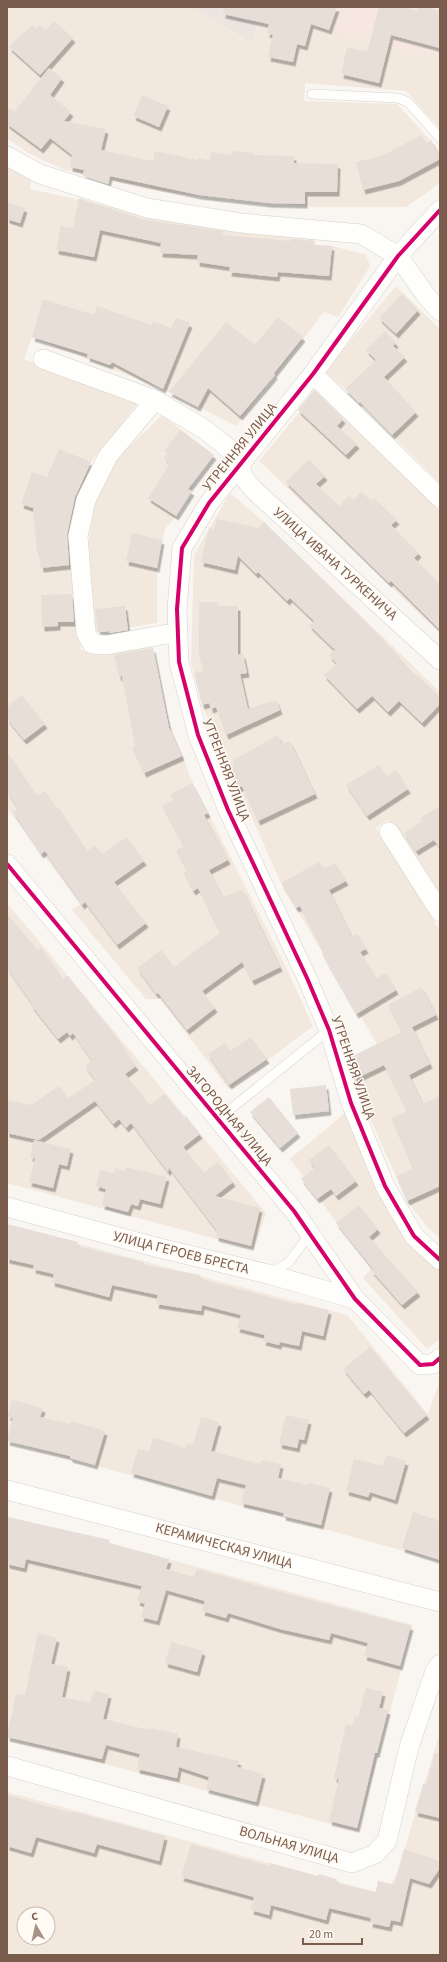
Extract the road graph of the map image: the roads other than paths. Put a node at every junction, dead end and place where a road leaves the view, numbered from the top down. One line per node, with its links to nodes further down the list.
1 (312, 94): 2 (lane)
2 (440, 138)
3 (7, 156): 5 (street)
4 (440, 210): 5 (street, УТРЕННЯЯ УЛИЦА)
5 (398, 256): 6 (street); 8 (street, УТРЕННЯЯ УЛИЦА)
6 (440, 311)
7 (43, 360): 9 (street, УТРЕННЯЯ УЛИЦА)
8 (313, 374): 10 (street, УТРЕННЯЯ УЛИЦА); 11 (street)
9 (155, 400): 10 (street, УТРЕННЯЯ УЛИЦА); 12 (street)
10 (240, 462): 12 (street, УТРЕННЯЯ УЛИЦА); 13 (street, УЛИЦА ИВАНА ТУРКЕНИЧА)
11 (440, 498)
12 (178, 632): 17 (street, УТРЕННЯЯ УЛИЦА)
13 (440, 660)
14 (388, 832): 16 (street)
15 (7, 864): 18 (street, ЗАГОРОДНАЯ УЛИЦА)
16 (440, 912)
17 (329, 1030): 18 (lane); 21 (street, УТРЕННЯЯ УЛИЦА)
18 (218, 1119): 20 (street, ЗАГОРОДНАЯ УЛИЦА)
19 (7, 1207): 22 (street, УЛИЦА ГЕРОЕВ БРЕСТА)
20 (310, 1234): 22 (lane); 23 (street, ЗАГОРОДНАЯ УЛИЦА)
21 (440, 1260)
22 (268, 1274): 23 (street, УЛИЦА ГЕРОЕВ БРЕСТА)
23 (355, 1299): 24 (street, ЗАГОРОДНАЯ УЛИЦА)
24 (440, 1358)
25 (7, 1490): 26 (street, КЕРАМИЧЕСКАЯ УЛИЦА)
26 (440, 1602)
27 (440, 1664): 28 (street, ВОЛЬНАЯ УЛИЦА)
28 (7, 1766)

